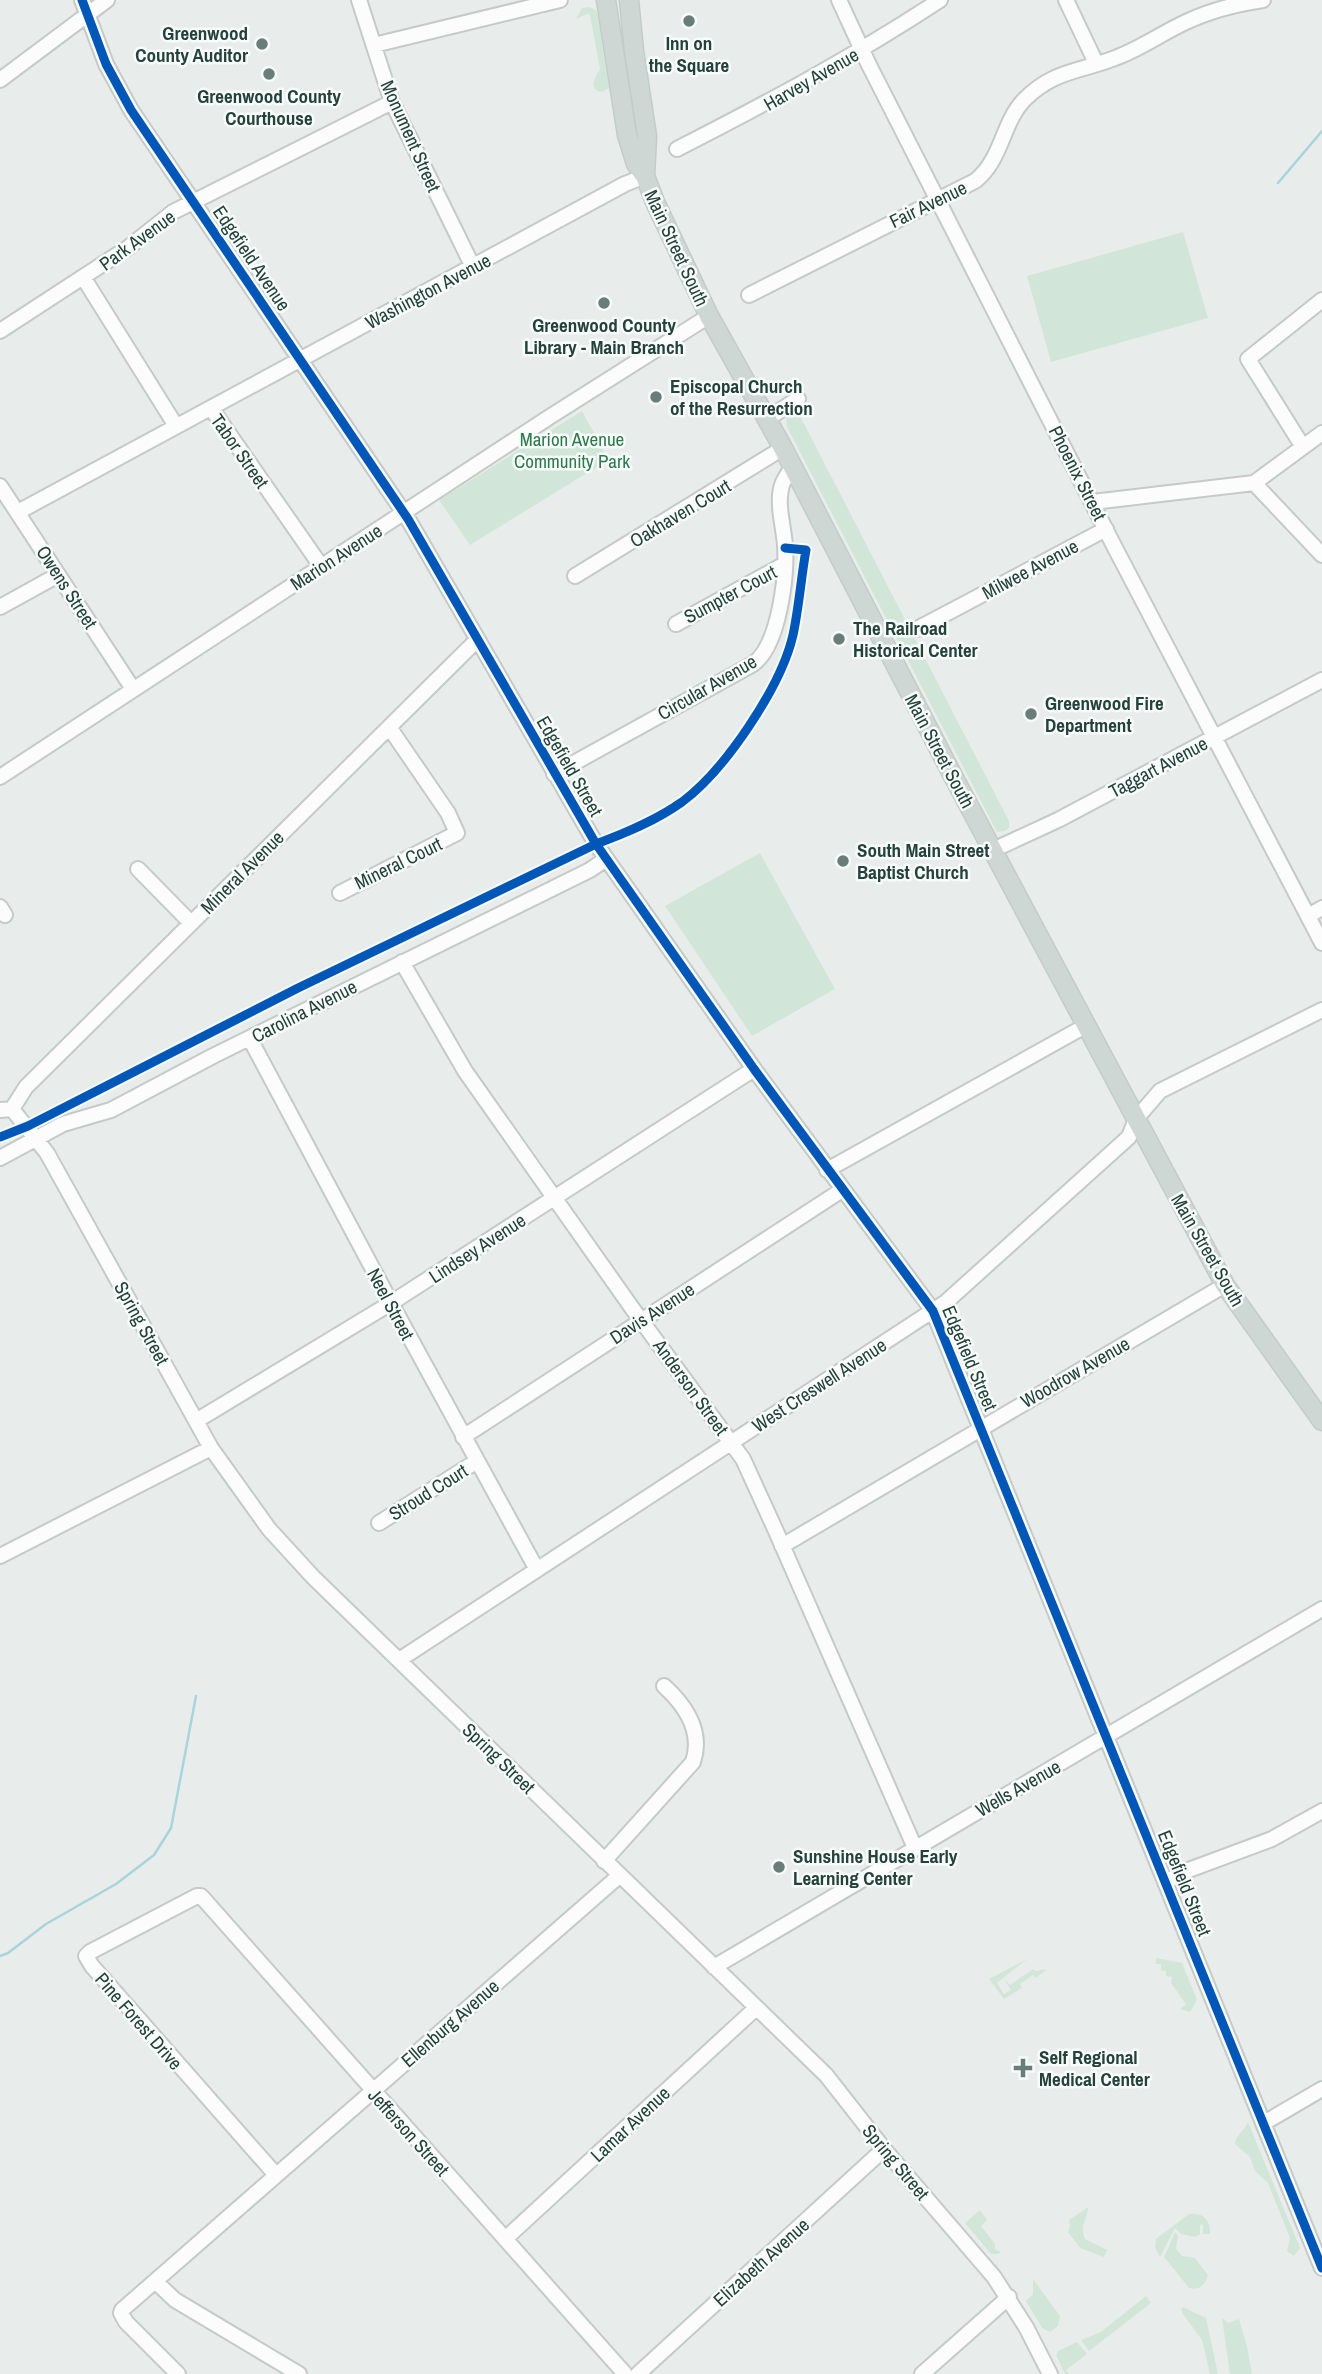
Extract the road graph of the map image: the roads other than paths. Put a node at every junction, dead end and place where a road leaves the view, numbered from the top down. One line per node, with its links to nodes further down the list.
1 (82, 0): 12 (street)
2 (107, 0): 12 (street)
3 (359, 0): 13 (street, Monument Street)
4 (560, 0): 11 (street)
5 (606, 0): 19 (main road, Main Street South)
6 (629, 0): 19 (main road, Main Street South)
7 (839, 0): 14 (street, Phoenix Street)
8 (940, 0): 14 (street, Harvey Avenue)
9 (1066, 0): 15 (street)
10 (1263, 0): 15 (street, Fair Avenue)
11 (540, 3): 13 (street)
12 (87, 15): 16 (street); 21 (street, Edgefield Avenue)
13 (374, 45): 17 (street, Monument Street)
14 (862, 50): 18 (street, Harvey Avenue); 20 (street, Phoenix Street)
15 (1096, 63): 20 (street, Fair Avenue)
16 (0, 80)
17 (392, 102): 21 (street, Park Avenue); 22 (street, Monument Street)
18 (677, 149)
19 (645, 176): 22 (street, Washington Avenue); 26 (main road, Main Street South)
20 (938, 199): 24 (street, Fair Avenue); 39 (street, Phoenix Street)
21 (192, 202): 23 (street, Park Avenue); 28 (street, Edgefield Avenue)
22 (473, 267): 28 (street, Washington Avenue)
23 (83, 277): 27 (street, Park Avenue); 32 (street)
24 (749, 295)
25 (1322, 300): 34 (street)
26 (709, 316): 31 (main road, Main Street South); 41 (street, Marion Avenue)
27 (0, 331)
28 (300, 360): 30 (street, Washington Avenue); 41 (street, Edgefield Avenue)
29 (798, 399): 31 (street)
30 (211, 408): 32 (street, Tabor Street); 45 (street, Tabor Street)
31 (767, 419): 35 (main road, Main Street South)
32 (176, 426): 40 (street)
33 (1322, 433): 34 (street)
34 (1303, 447): 37 (street)
35 (783, 448): 36 (main road, Main Street South); 47 (street, Oakhaven Court)
36 (793, 466): 44 (street, Circular Avenue); 58 (main road, Main Street South)
37 (1254, 483): 39 (street); 43 (street)
38 (0, 486): 40 (street, Owens Street)
39 (1093, 502): 42 (street, Phoenix Street)
40 (18, 512): 46 (street, Owens Street)
41 (404, 512): 45 (street, Marion Avenue); 51 (street, Edgefield Street)
42 (1106, 529): 50 (street, Milwee Avenue); 55 (street, Phoenix Street)
43 (1322, 555)
44 (785, 564): 49 (street, Sumpter Court); 56 (street, Circular Avenue)
45 (321, 566): 53 (street, Marion Avenue)
46 (58, 575): 48 (street); 53 (street, Owens Street)
47 (575, 576)
48 (0, 607)
49 (676, 624)
50 (917, 629)
51 (477, 640): 54 (street, Mineral Avenue); 56 (street, Edgefield Street)
52 (1322, 680): 55 (street, Taggart Avenue)
53 (133, 689): 57 (street, Marion Avenue)
54 (389, 727): 61 (street, Mineral Court); 64 (street, Mineral Avenue)
55 (1215, 737): 58 (street, Taggart Avenue); 63 (street, Phoenix Street)
56 (554, 774): 59 (street, Edgefield Street)
57 (0, 777)
58 (993, 850): 68 (main road, Main Street South)
59 (606, 859): 66 (street, Carolina Avenue); 70 (street, Edgefield Street)
60 (138, 869): 64 (street)
61 (340, 893)
62 (1322, 908): 63 (street)
63 (1308, 916): 65 (street, Phoenix Street)
64 (191, 923): 71 (street, Mineral Avenue)
65 (1322, 943)
66 (402, 962): 69 (street, Carolina Avenue); 77 (street, Anderson Street)
67 (1322, 1010): 72 (street, West Creswell Avenue)
68 (1087, 1025): 72 (main road, Main Street South); 75 (street)
69 (250, 1039): 73 (street, Carolina Avenue); 79 (street, Neel Street)
70 (754, 1069): 75 (street, Edgefield Street); 77 (street, Lindsey Avenue)
71 (6, 1109): 73 (street, Spring Street)
72 (1136, 1119): 78 (main road, Main Street South); 80 (street, West Creswell Avenue)
73 (37, 1139): 74 (street, Carolina Avenue); 82 (street, Spring Street)
74 (0, 1158)
75 (827, 1170): 76 (street, Edgefield Street)
76 (842, 1190): 80 (street, Edgefield Street); 81 (street, Davis Avenue)
77 (554, 1198): 79 (street, Lindsey Avenue); 81 (street, Anderson Street)
78 (1225, 1285): 83 (main road, Main Street South); 84 (street, Woodrow Avenue)
79 (391, 1303): 82 (street, Lindsey Avenue); 85 (street, Neel Street)
80 (933, 1311): 84 (street, Edgefield Street); 86 (street, West Creswell Avenue)
81 (642, 1320): 85 (street, Davis Avenue); 86 (street, Anderson Street)
82 (196, 1421): 87 (street, Spring Street)
83 (1322, 1421)
84 (981, 1428): 90 (street, Woodrow Avenue); 96 (street, Edgefield Street)
85 (463, 1437): 88 (street, Neel Street)
86 (731, 1442): 90 (street, Anderson Street); 92 (street, West Creswell Avenue)
87 (211, 1448): 91 (street); 94 (street, Spring Street)
88 (477, 1461): 89 (street, Stroud Court); 92 (street, Neel Street)
89 (379, 1522)
90 (782, 1546): 98 (street, Anderson Street)
91 (0, 1556)
92 (536, 1568): 94 (street, West Creswell Avenue)
93 (1322, 1609): 96 (street, Wells Avenue)
94 (399, 1660): 99 (street, Spring Street)
95 (664, 1686): 99 (street)
96 (1107, 1737): 98 (street, Wells Avenue); 101 (street, Edgefield Street)
97 (1322, 1811): 101 (street)
98 (915, 1848): 103 (street, Wells Avenue)
99 (604, 1861): 100 (street, Spring Street)
100 (619, 1876): 103 (street, Spring Street); 106 (street, Ellenburg Avenue)
101 (1166, 1882): 107 (street, Edgefield Street)
102 (192, 1898): 106 (street, Jefferson Street); 109 (street, Pine Forest Drive)
103 (714, 1967): 104 (street, Spring Street)
104 (755, 2008): 108 (street, Spring Street); 110 (street, Lamar Avenue)
105 (1322, 2089): 107 (street)
106 (373, 2091): 109 (street, Ellenburg Avenue); 110 (street, Jefferson Street)
107 (1264, 2123): 111 (street, Edgefield Street)
108 (884, 2149): 114 (street, Spring Street); 118 (street, Elizabeth Avenue)
109 (276, 2175): 113 (street, Ellenburg Avenue)
110 (505, 2239): 117 (street, Jefferson Street)
111 (1318, 2246): 112 (street, Edgefield Street)
112 (1322, 2268)
113 (156, 2282): 115 (street, Ellenburg Avenue); 116 (street)
114 (1009, 2297): 119 (street); 120 (street, Spring Street)
115 (178, 2374)
116 (299, 2374)
117 (625, 2374)
118 (638, 2374)
119 (922, 2374)
120 (1050, 2374)

